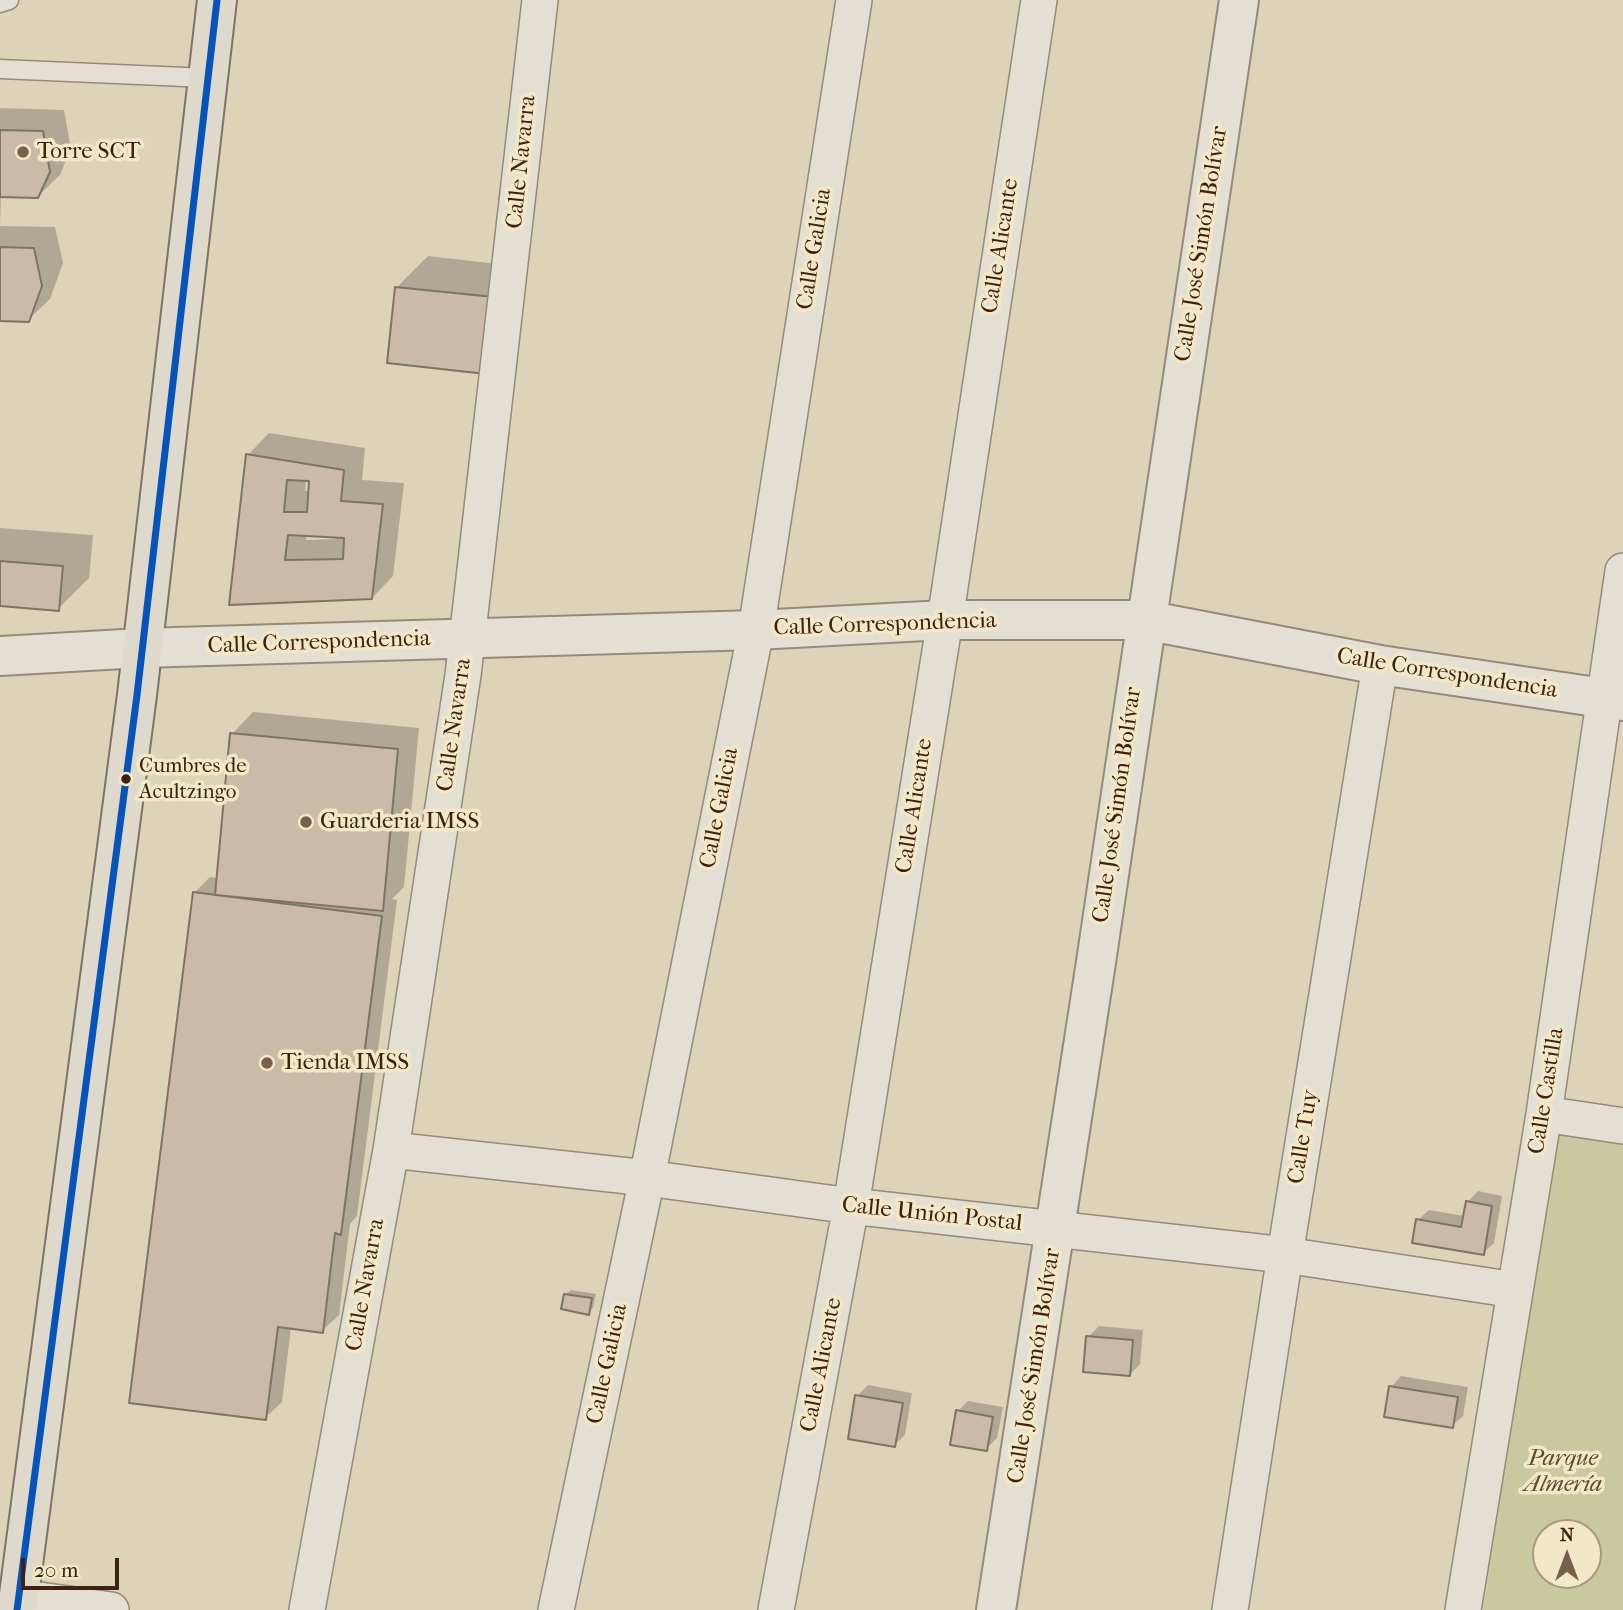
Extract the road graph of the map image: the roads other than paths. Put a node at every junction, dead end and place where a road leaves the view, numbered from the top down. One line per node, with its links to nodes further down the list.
1 (9, 0): 7 (lane)
2 (217, 0): 9 (main road)
3 (540, 0): 14 (street, Calle Navarra)
4 (854, 0): 13 (street, Calle Galicia)
5 (1039, 0): 11 (street, Calle Alicante)
6 (1239, 0): 12 (street, Calle José Simón Bolívar)
7 (0, 3)
8 (0, 69): 9 (lane)
9 (208, 78): 15 (main road)
10 (1623, 571): 18 (street, Calle Castilla)
11 (945, 620): 12 (street, Calle Correspondencia); 13 (street, Calle Correspondencia); 23 (street, Calle Alicante)
12 (1145, 620): 17 (street, Calle Correspondencia); 24 (street, Calle José Simón Bolívar)
13 (756, 630): 14 (street, Calle Correspondencia); 22 (street, Calle Galicia)
14 (468, 639): 15 (street, Calle Correspondencia); 21 (street, Calle Navarra)
15 (141, 648): 16 (street, Calle Correspondencia); 27 (main road)
16 (0, 656)
17 (1380, 665): 18 (street, Calle Correspondencia); 25 (street, Calle Tuy)
18 (1614, 700): 19 (street, Calle Castilla)
19 (1544, 1114): 20 (street); 26 (street, Calle Castilla)
20 (1623, 1126)
21 (391, 1150): 22 (street, Calle Unión Postal); 29 (street, Calle Navarra)
22 (647, 1178): 23 (street, Calle Unión Postal); 30 (street, Calle Galicia)
23 (851, 1206): 24 (street, Calle Unión Postal); 31 (street, Calle Alicante)
24 (1057, 1229): 25 (street, Calle Unión Postal); 32 (street, Calle José Simón Bolívar)
25 (1285, 1255): 26 (street, Calle Unión Postal); 33 (street, Calle Tuy)
26 (1515, 1290): 34 (street, Calle Castilla)
27 (18, 1604): 28 (street)
28 (111, 1610)
29 (307, 1610)
30 (556, 1610)
31 (776, 1610)
32 (996, 1610)
33 (1230, 1610)
34 (1463, 1610)

